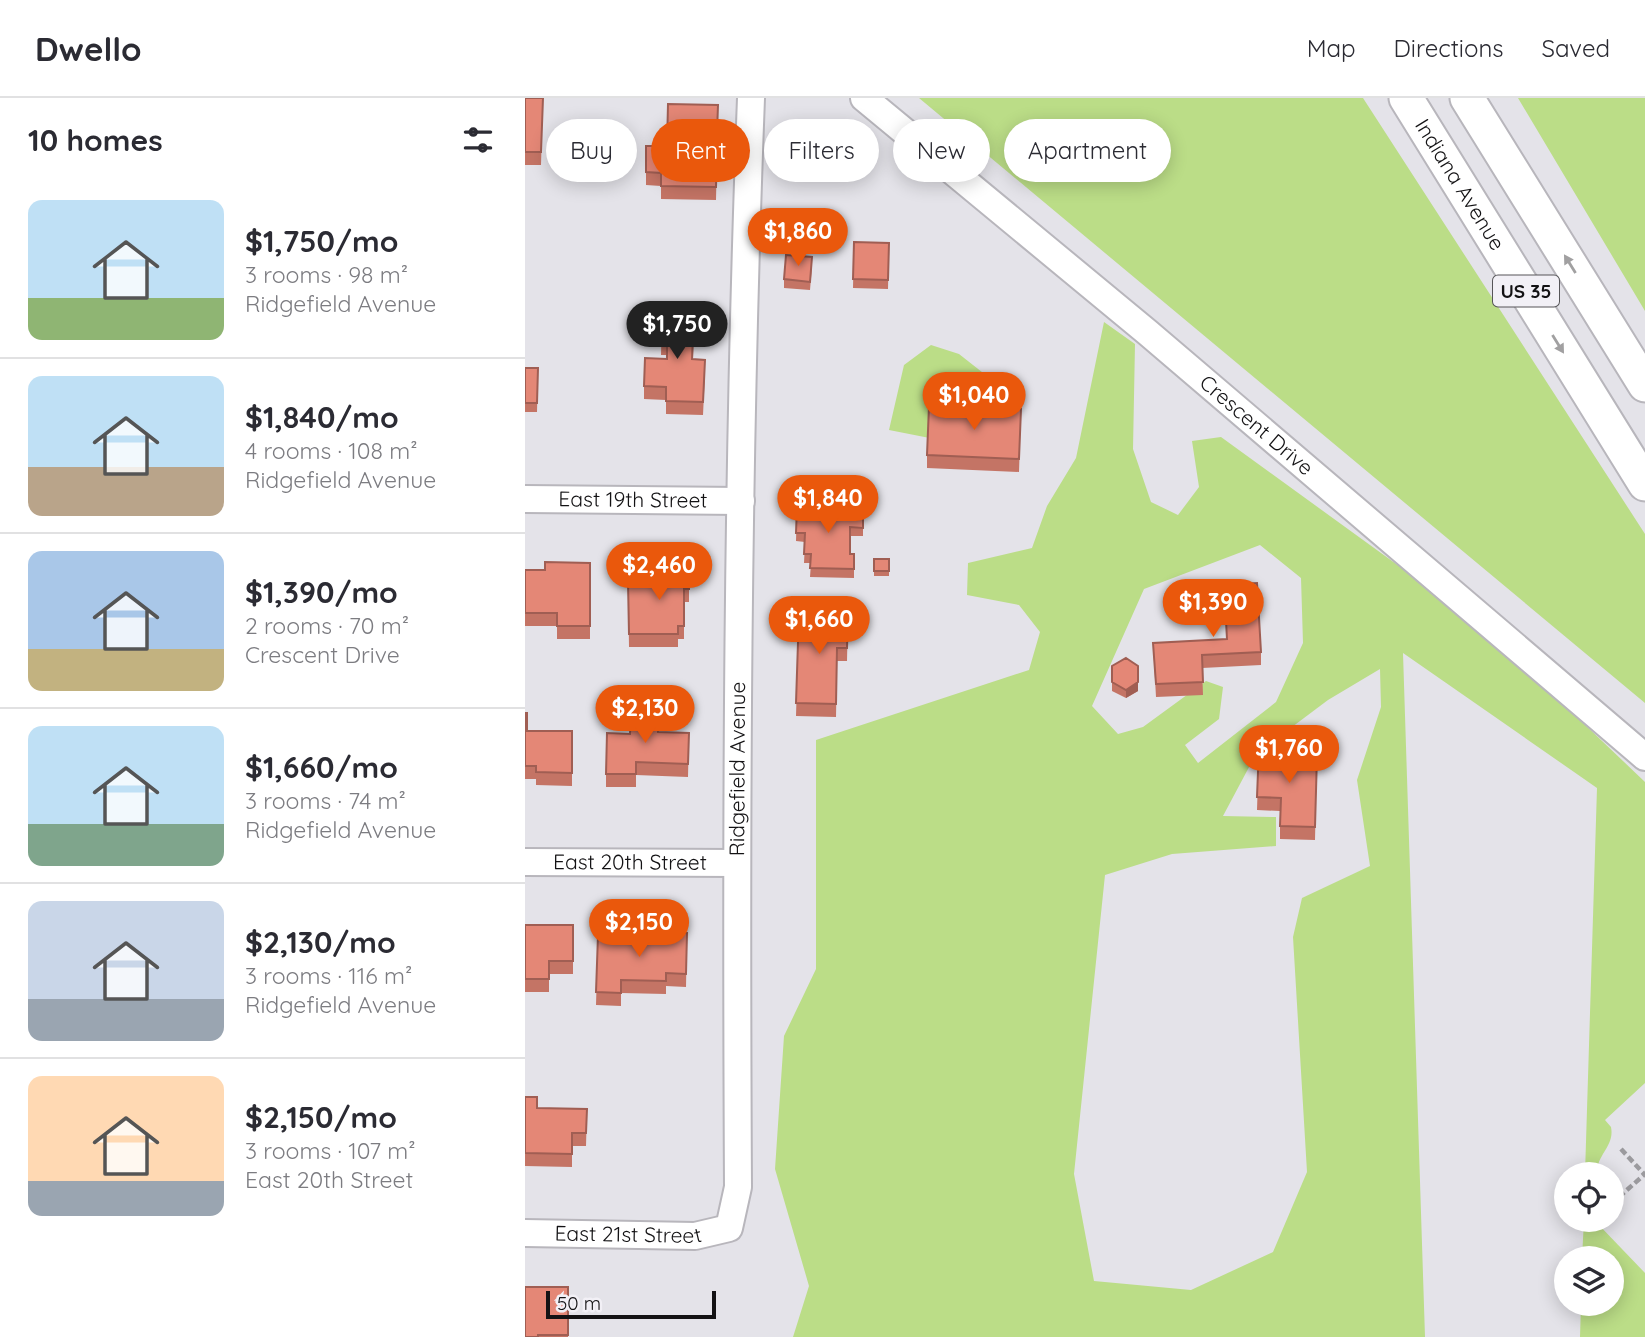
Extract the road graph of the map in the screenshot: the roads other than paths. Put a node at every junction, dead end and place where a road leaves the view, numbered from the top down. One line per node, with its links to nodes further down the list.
1 (751, 98): 8 (street, Ridgefield Avenue)
2 (864, 98): 9 (street, Crescent Drive)
3 (1406, 98): 6 (main road, Indiana Avenue / US 35, one-way to 6)
4 (1467, 98): 5 (main road, US 35, one-way to 4)
5 (1645, 385)
6 (1645, 484)
7 (525, 499): 8 (street, East 19th Street)
8 (741, 501): 11 (street, Ridgefield Avenue)
9 (1645, 757)
10 (525, 862): 11 (street, East 20th Street)
11 (736, 863): 12 (street, Ridgefield Avenue)
12 (729, 1228): 13 (street, East 21st Street)
13 (525, 1233)

